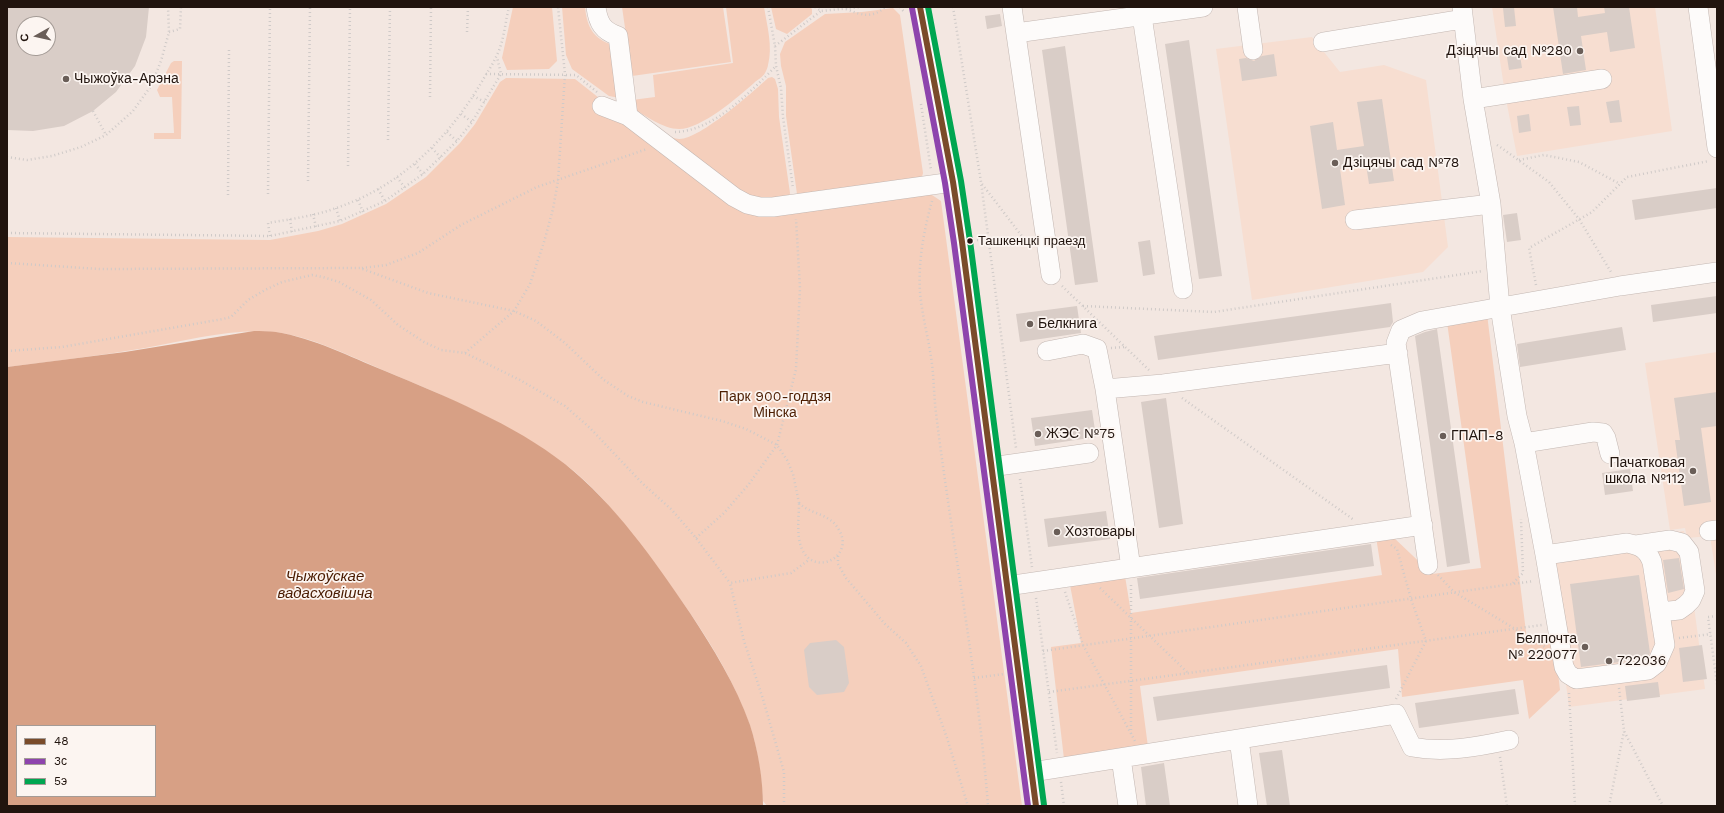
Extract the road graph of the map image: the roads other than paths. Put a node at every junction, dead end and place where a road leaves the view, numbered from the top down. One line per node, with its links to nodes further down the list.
1 (596, 7): 15 (street)
2 (1012, 7): 9 (street)
3 (1203, 7): 8 (street)
4 (1247, 7): 11 (street)
5 (1698, 7): 16 (street)
6 (911, 9): 17 (street)
7 (1463, 13): 10 (street); 13 (street)
8 (1142, 16): 9 (street); 22 (street)
9 (1016, 33): 21 (street)
10 (1323, 42)
11 (1253, 50)
12 (1602, 79): 13 (street)
13 (1473, 99): 18 (street)
14 (600, 100): 15 (street)
15 (628, 116): 17 (street)
16 (1713, 154)
17 (953, 182): 30 (street)
18 (1491, 204): 19 (street); 23 (street)
19 (1355, 220)
20 (1717, 272): 23 (street)
21 (1051, 274)
22 (1183, 289)
23 (1500, 307): 25 (street); 27 (street)
24 (1047, 351): 26 (street)
25 (1398, 353): 26 (street); 31 (street)
26 (1105, 389): 35 (street)
27 (1524, 443): 29 (street); 33 (street)
28 (1089, 453): 30 (street)
29 (1610, 454)
30 (991, 467): 36 (street)
31 (1423, 525): 34 (street); 35 (street)
32 (1636, 544): 33 (street); 37 (street); 37 (street)
33 (1545, 555): 37 (street)
34 (1428, 565)
35 (1131, 568): 36 (street)
36 (1007, 586): 41 (street)
37 (1660, 612)
38 (1238, 739): 39 (street); 40 (street); 44 (street)
39 (1504, 741)
40 (1121, 758): 41 (street); 43 (street)
41 (1032, 772): 42 (street)
42 (1036, 806)
43 (1128, 806)
44 (1248, 806)

